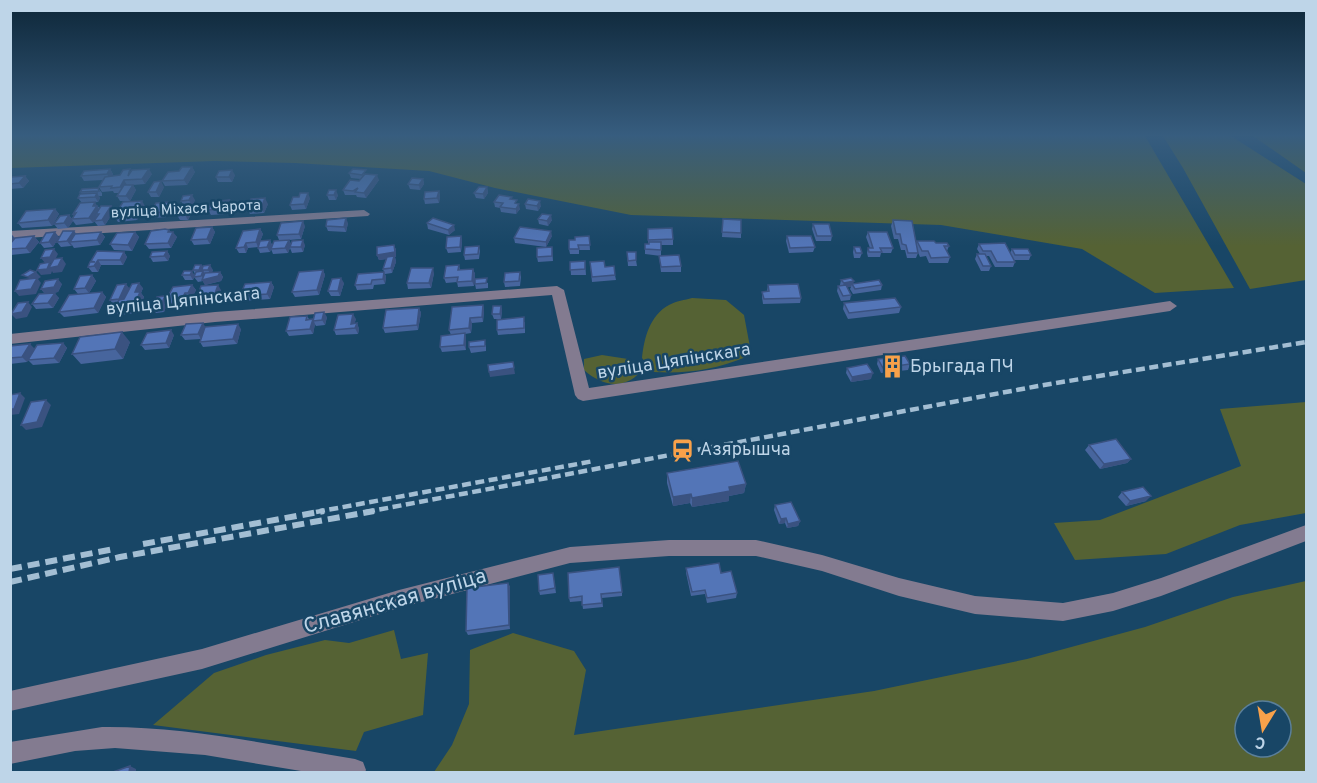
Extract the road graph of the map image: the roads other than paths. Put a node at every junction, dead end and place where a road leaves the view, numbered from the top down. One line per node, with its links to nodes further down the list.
1 (364, 213): 2 (street, вуліца Міхася Чарота)
2 (10, 235)
3 (1170, 306): 4 (street, вуліца Цяпінскага)
4 (10, 339)
5 (1306, 533): 6 (street, Славянская вуліца)
6 (10, 701)
7 (10, 753): 8 (street)
8 (355, 770)

